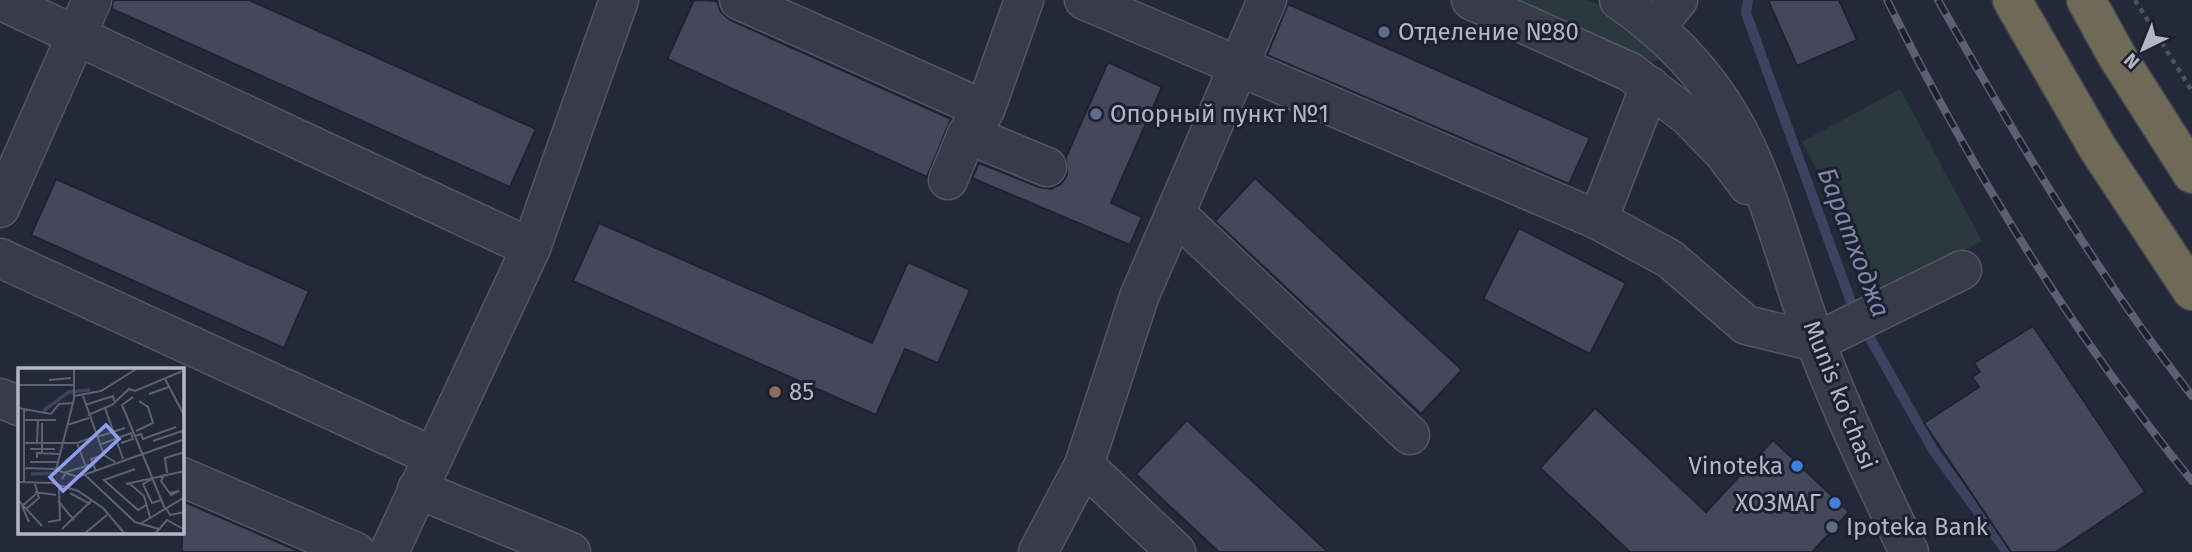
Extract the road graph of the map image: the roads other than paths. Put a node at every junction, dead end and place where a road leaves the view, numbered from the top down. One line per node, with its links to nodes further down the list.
1 (0, 0): 13 (street)
2 (92, 0): 13 (street)
3 (619, 0): 24 (street)
4 (739, 0): 16 (street)
5 (1024, 0): 16 (street)
6 (1084, 0): 14 (street)
7 (1267, 0): 14 (street)
8 (1471, 0): 15 (street, Munis ko'chasi)
9 (1619, 0): 12 (street, Munis ko'chasi)
10 (2012, 0): 27 (highway)
11 (2086, 0): 17 (highway)
12 (1667, 13): 23 (street, Munis ko'chasi)
13 (77, 34): 20 (street); 24 (street)
14 (1238, 66): 21 (street); 22 (street)
15 (1650, 86): 22 (street); 23 (street, Munis ko'chasi)
16 (976, 122): 18 (street); 19 (street)
17 (2190, 166)
18 (1047, 167)
19 (948, 180)
20 (0, 208)
21 (1175, 213): 31 (street); 32 (street)
22 (1598, 220): 28 (street)
23 (1780, 233): 28 (street, Munis ko'chasi)
24 (530, 248): 33 (street)
25 (0, 258): 33 (street)
26 (1962, 270): 28 (street)
27 (2192, 291)
28 (1816, 342): 40 (street, Munis ko'chasi)
29 (0, 398): 30 (street)
30 (18, 406)
31 (1410, 435)
32 (1084, 465): 38 (street); 39 (street)
33 (425, 473): 36 (street); 37 (street)
34 (184, 478): 35 (street)
35 (355, 552)
36 (389, 552)
37 (570, 552)
38 (1038, 552)
39 (1176, 552)
40 (1909, 552)

